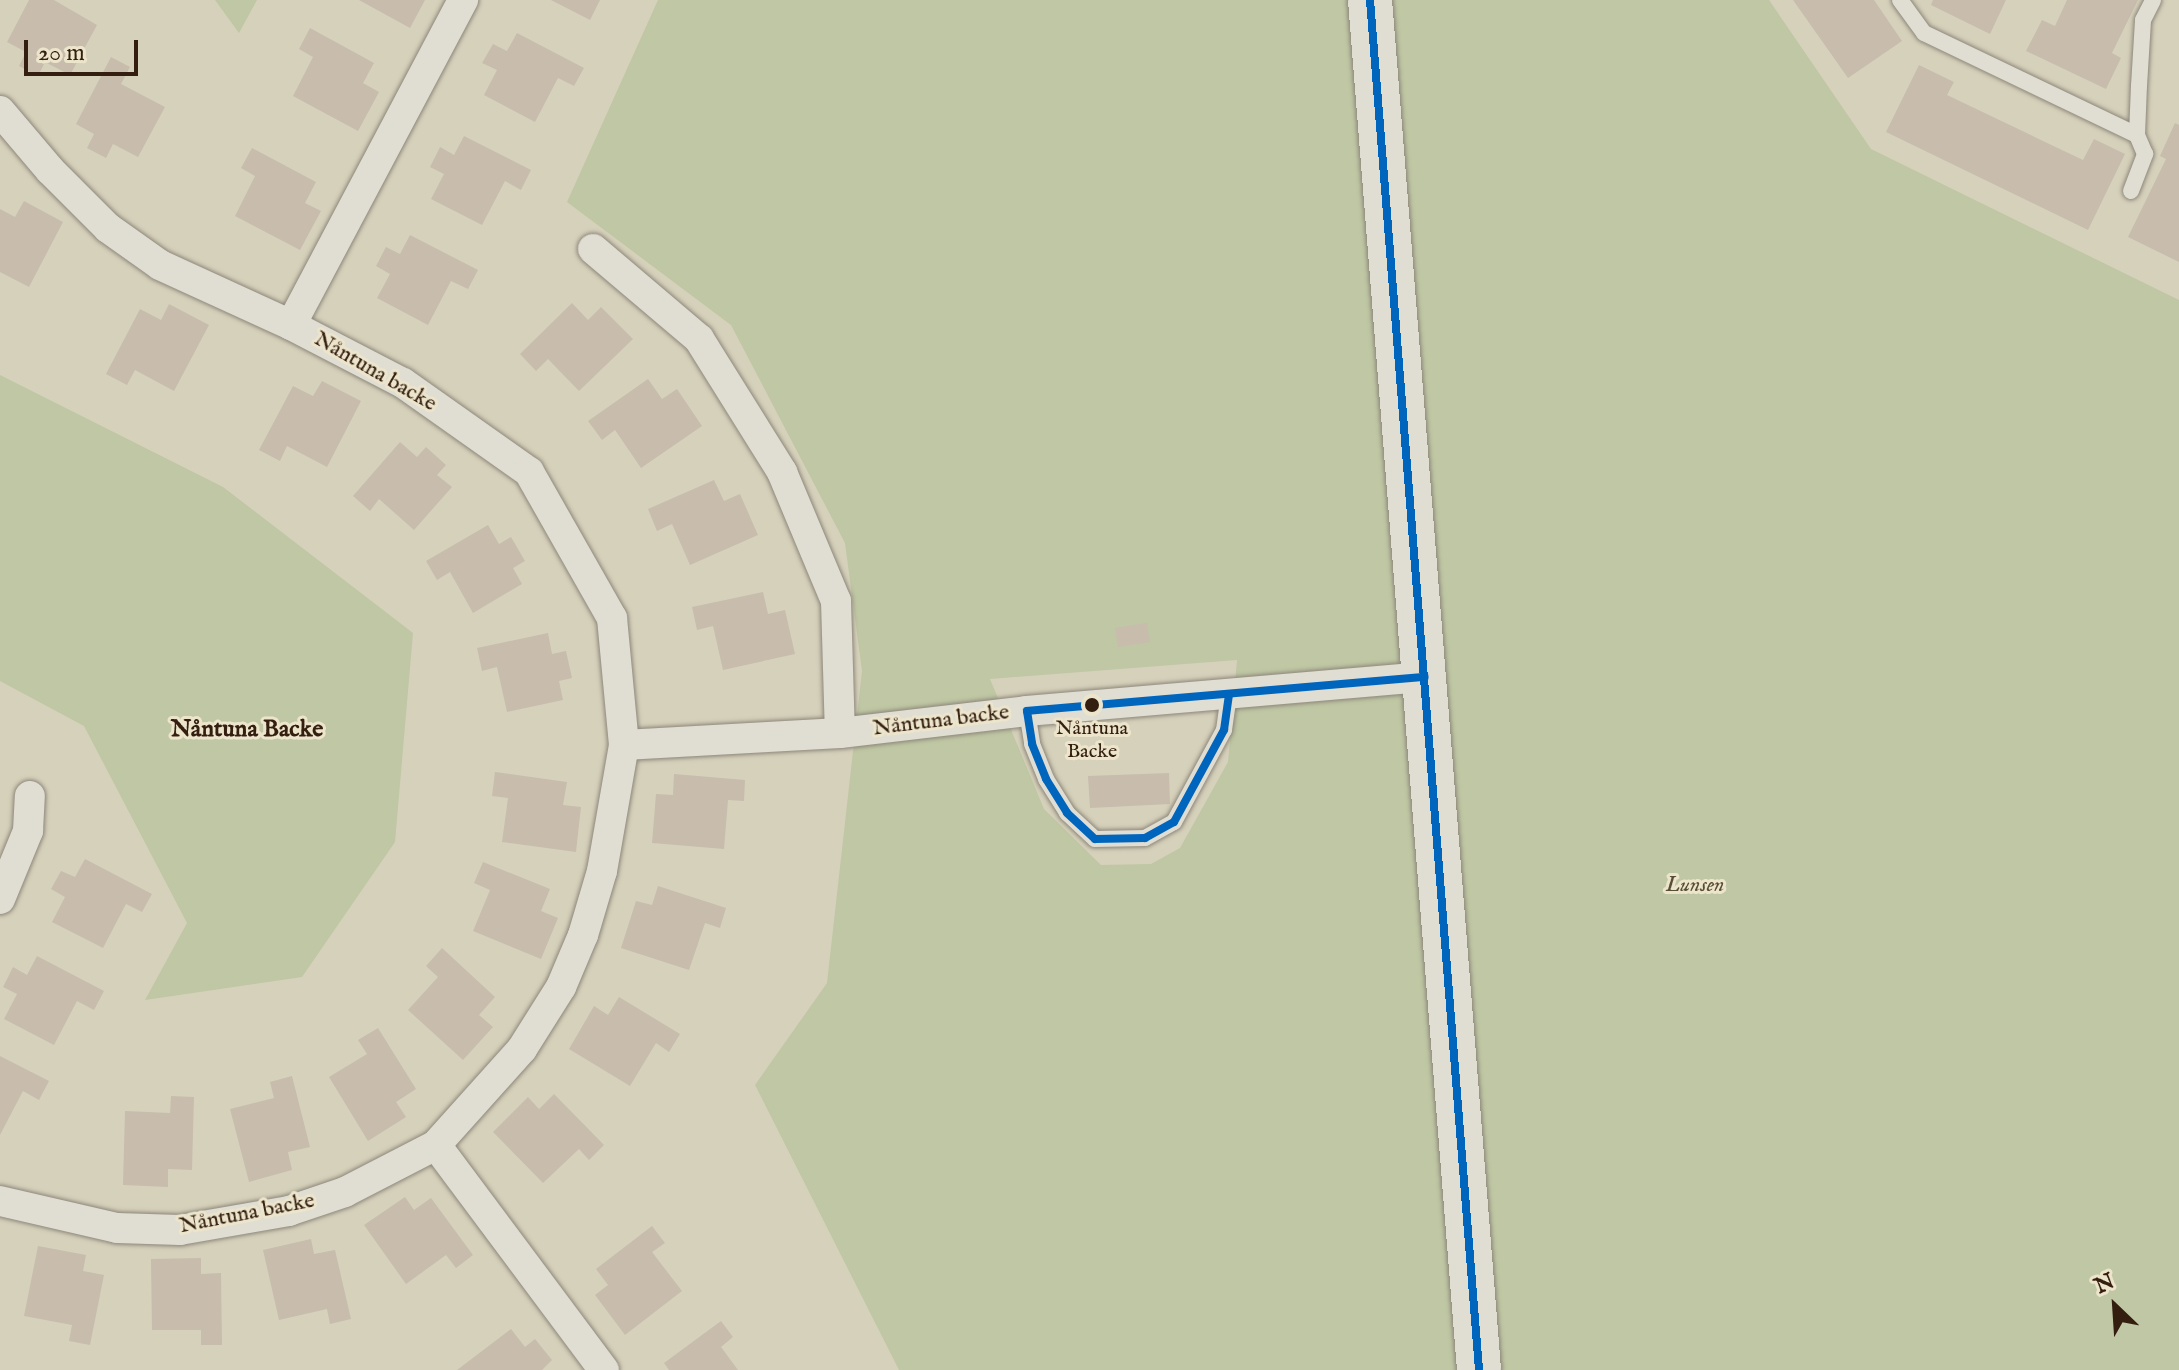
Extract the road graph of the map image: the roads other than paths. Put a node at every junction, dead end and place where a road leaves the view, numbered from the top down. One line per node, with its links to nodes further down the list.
1 (463, 0): 9 (street, Nåntuna backe)
2 (1370, 0): 10 (main road)
3 (1900, 0): 6 (lane)
4 (2153, 0): 6 (lane)
5 (0, 111): 9 (street, Nåntuna backe)
6 (2137, 135): 7 (lane)
7 (2131, 191)
8 (593, 249): 13 (street, Nåntuna backe)
9 (291, 325): 14 (street, Nåntuna backe)
10 (1425, 677): 11 (street, Nåntuna backe); 20 (main road)
11 (1229, 696): 12 (street, Nåntuna backe); 12 (lane)
12 (1027, 711): 13 (street, Nåntuna backe)
13 (840, 733): 14 (street, Nåntuna backe)
14 (624, 745): 17 (street, Nåntuna backe)
15 (30, 796): 16 (street)
16 (0, 899)
17 (436, 1145): 18 (street, Nåntuna backe); 19 (street)
18 (0, 1201)
19 (604, 1370)
20 (1479, 1370)

